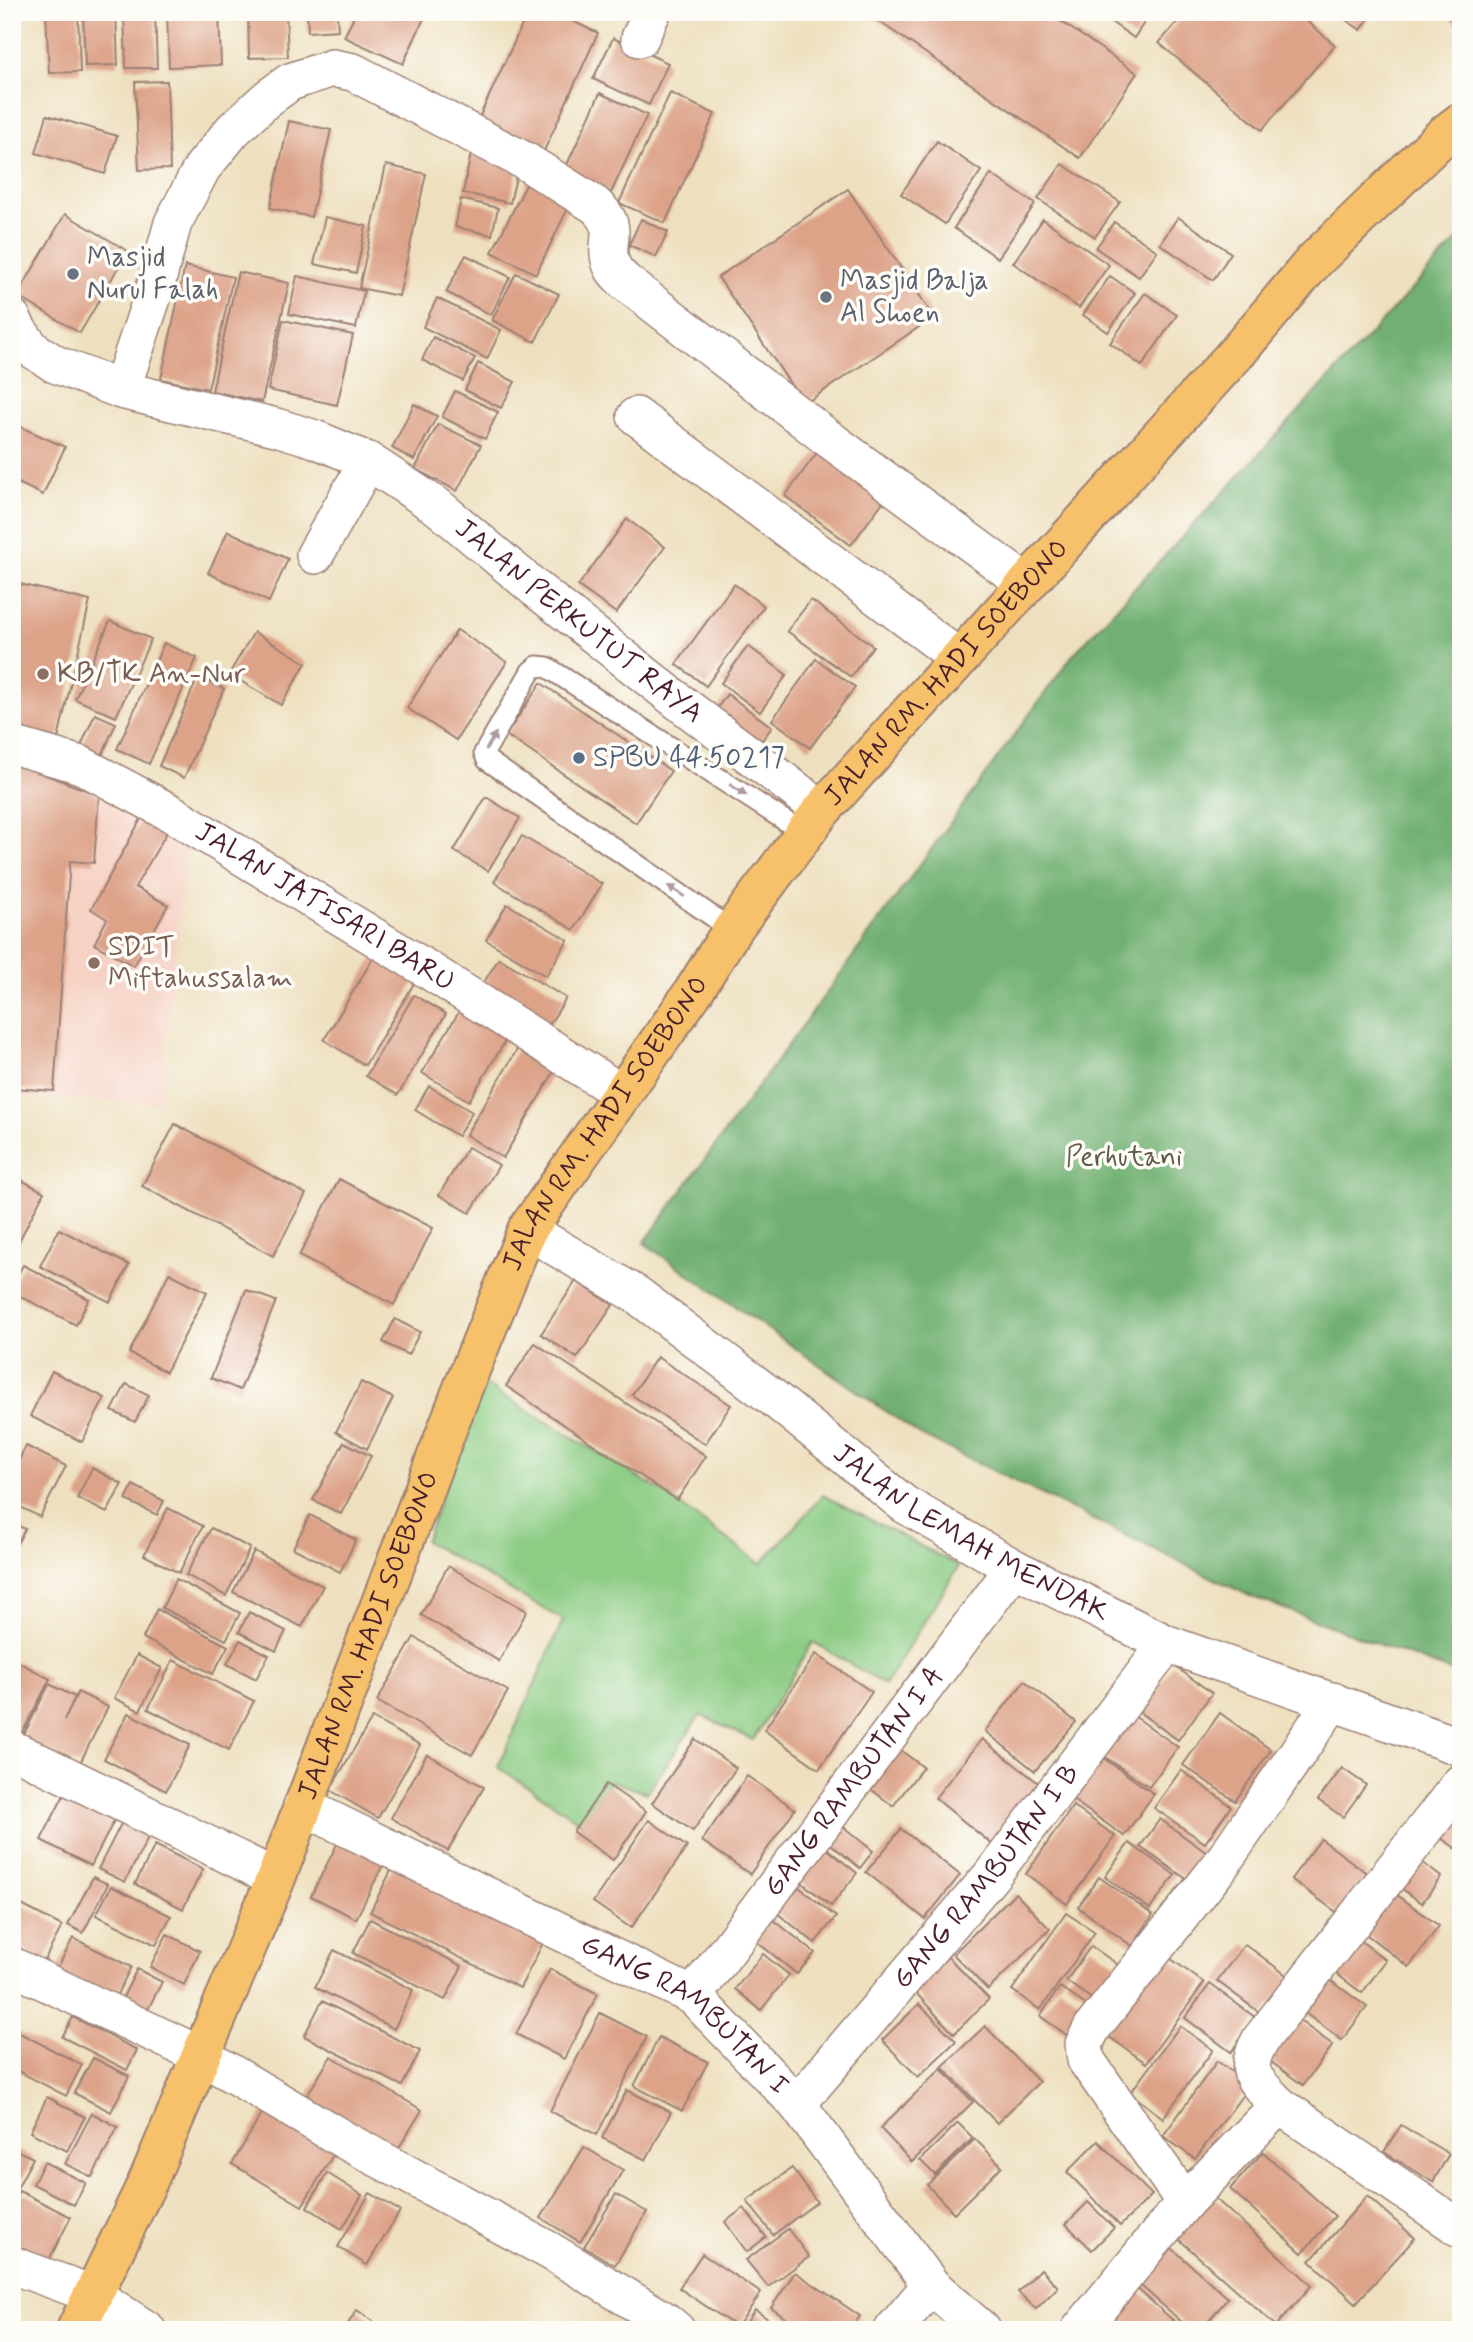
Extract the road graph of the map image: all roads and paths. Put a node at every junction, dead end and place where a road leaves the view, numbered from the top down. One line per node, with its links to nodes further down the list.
1 (1461, 122): 8 (main road, JALAN RM. HADI SOEBONO)
2 (12, 318): 3 (street, JALAN PERKUTUT RAYA)
3 (22, 359): 4 (street, JALAN PERKUTUT RAYA)
4 (121, 390): 6 (street, JALAN PERKUTUT RAYA); 8 (street)
5 (636, 416): 9 (street)
6 (368, 461): 7 (street); 11 (street, JALAN PERKUTUT RAYA)
7 (315, 555)
8 (1027, 584): 9 (main road, JALAN RM. HADI SOEBONO)
9 (958, 658): 11 (main road, JALAN RM. HADI SOEBONO)
10 (12, 745): 13 (street, JALAN JATISARI BARU)
11 (813, 822): 12 (main road, JALAN RM. HADI SOEBONO); 12 (lane, one-way to 11)
12 (733, 930): 13 (main road, JALAN RM. HADI SOEBONO)
13 (623, 1094): 14 (main road, JALAN RM. HADI SOEBONO)
14 (527, 1230): 15 (street, JALAN LEMAH MENDAK); 21 (main road, JALAN RM. HADI SOEBONO)
15 (1014, 1568): 16 (street, JALAN LEMAH MENDAK); 24 (street, GANG RAMBUTAN I A)
16 (1167, 1644): 17 (street, JALAN LEMAH MENDAK); 26 (street, GANG RAMBUTAN I B)
17 (1333, 1701): 18 (street, JALAN LEMAH MENDAK); 28 (street)
18 (1461, 1747)
19 (12, 1749): 22 (street)
20 (1461, 1783): 27 (street)
21 (302, 1806): 22 (main road, JALAN RM. HADI SOEBONO); 24 (street, GANG RAMBUTAN I)
22 (276, 1878): 25 (main road, JALAN RM. HADI SOEBONO)
23 (12, 1966): 25 (street)
24 (692, 1996): 26 (street, GANG RAMBUTAN I)
25 (202, 2056): 32 (main road, JALAN RM. HADI SOEBONO); 35 (street)
26 (797, 2104): 31 (street, GANG RAMBUTAN I)
27 (1279, 2105): 28 (street); 29 (street)
28 (1185, 2202): 38 (street)
29 (1461, 2229)
30 (12, 2265): 32 (street)
31 (931, 2285): 36 (street); 37 (street, GANG RAMBUTAN I)
32 (92, 2294): 33 (main road, JALAN RM. HADI SOEBONO); 34 (street)
33 (76, 2330)
34 (147, 2330)
35 (676, 2330)
36 (893, 2330)
37 (982, 2330)
38 (1080, 2330)

